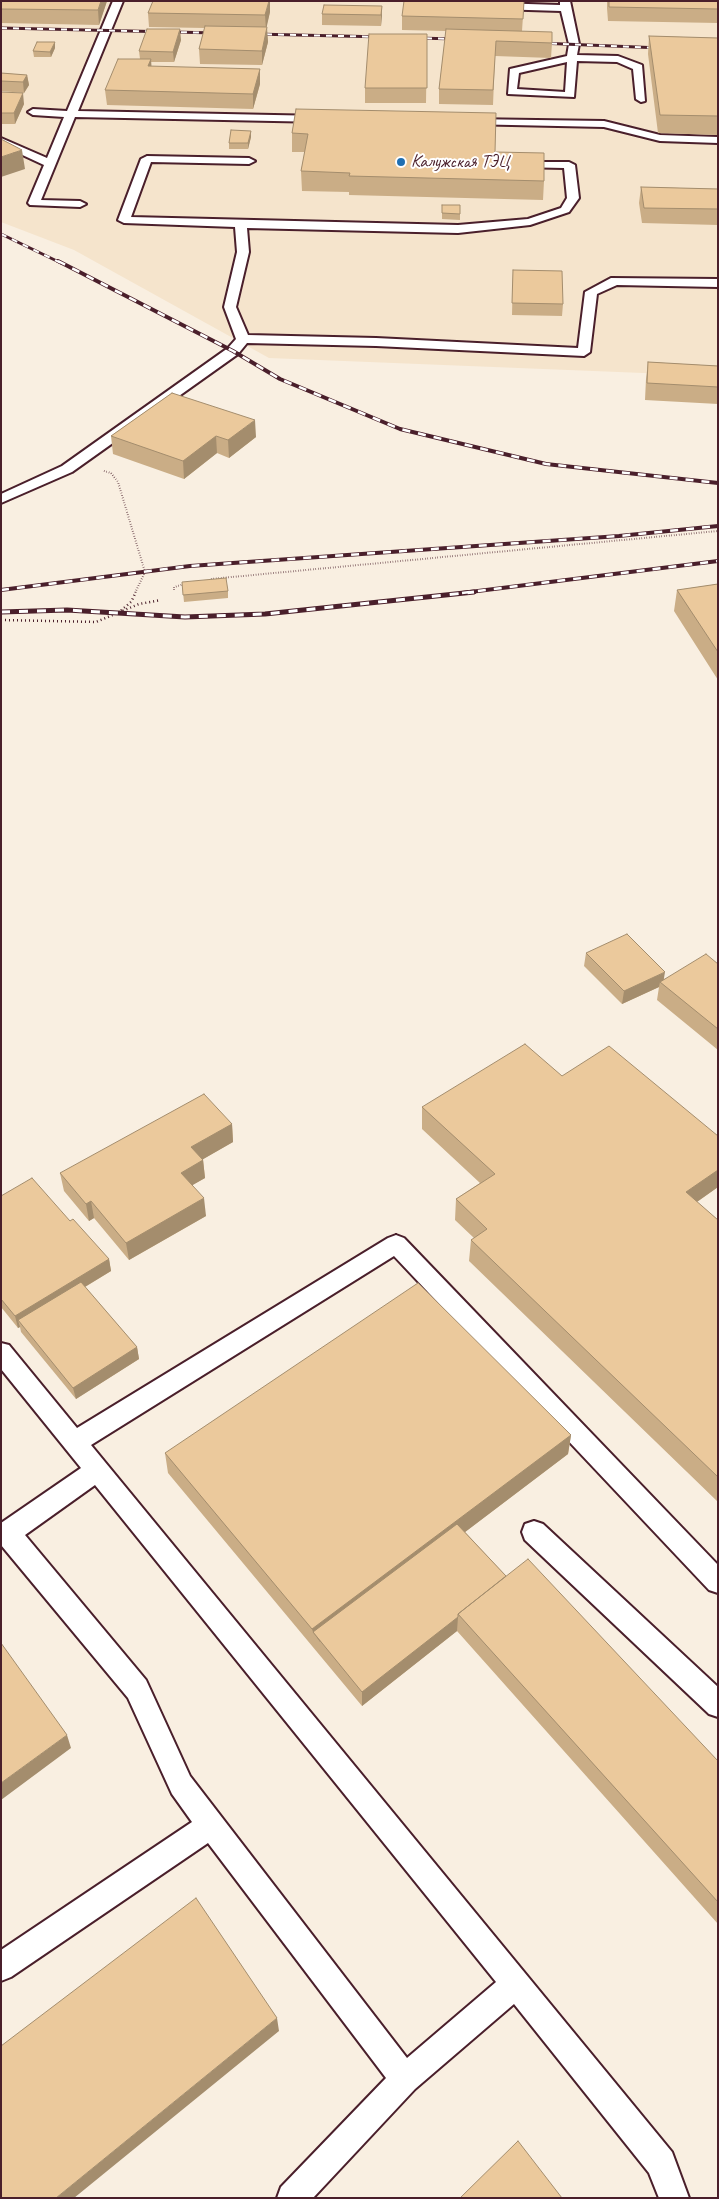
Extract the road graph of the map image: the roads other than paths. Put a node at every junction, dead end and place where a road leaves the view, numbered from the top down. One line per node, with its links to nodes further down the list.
1 (118, 1): 7 (lane)
2 (564, 5): 3 (lane); 4 (lane)
3 (487, 6)
4 (572, 58): 4 (lane); 5 (lane)
5 (641, 99)
6 (34, 112): 7 (lane)
7 (71, 114): 8 (lane); 13 (lane)
8 (331, 119)
9 (460, 121): 10 (lane)
10 (718, 140)
11 (1, 141): 13 (lane)
12 (249, 161): 16 (lane)
13 (50, 164): 15 (lane)
14 (506, 164): 16 (lane)
15 (80, 204)
16 (241, 224): 18 (lane)
17 (718, 283): 18 (lane)
18 (243, 339): 19 (lane)
19 (1, 499)
20 (1, 1352): 21 (lane)
21 (75, 1442): 22 (lane); 25 (lane)
22 (97, 1470): 24 (lane); 29 (lane)
23 (534, 1532): 26 (lane)
24 (5, 1534): 27 (lane)
25 (718, 1582)
26 (718, 1705)
27 (211, 1825): 28 (lane); 30 (lane)
28 (1, 1967)
29 (516, 1984): 30 (lane); 32 (lane)
30 (405, 2080): 31 (lane)
31 (292, 2198)
32 (674, 2198)

